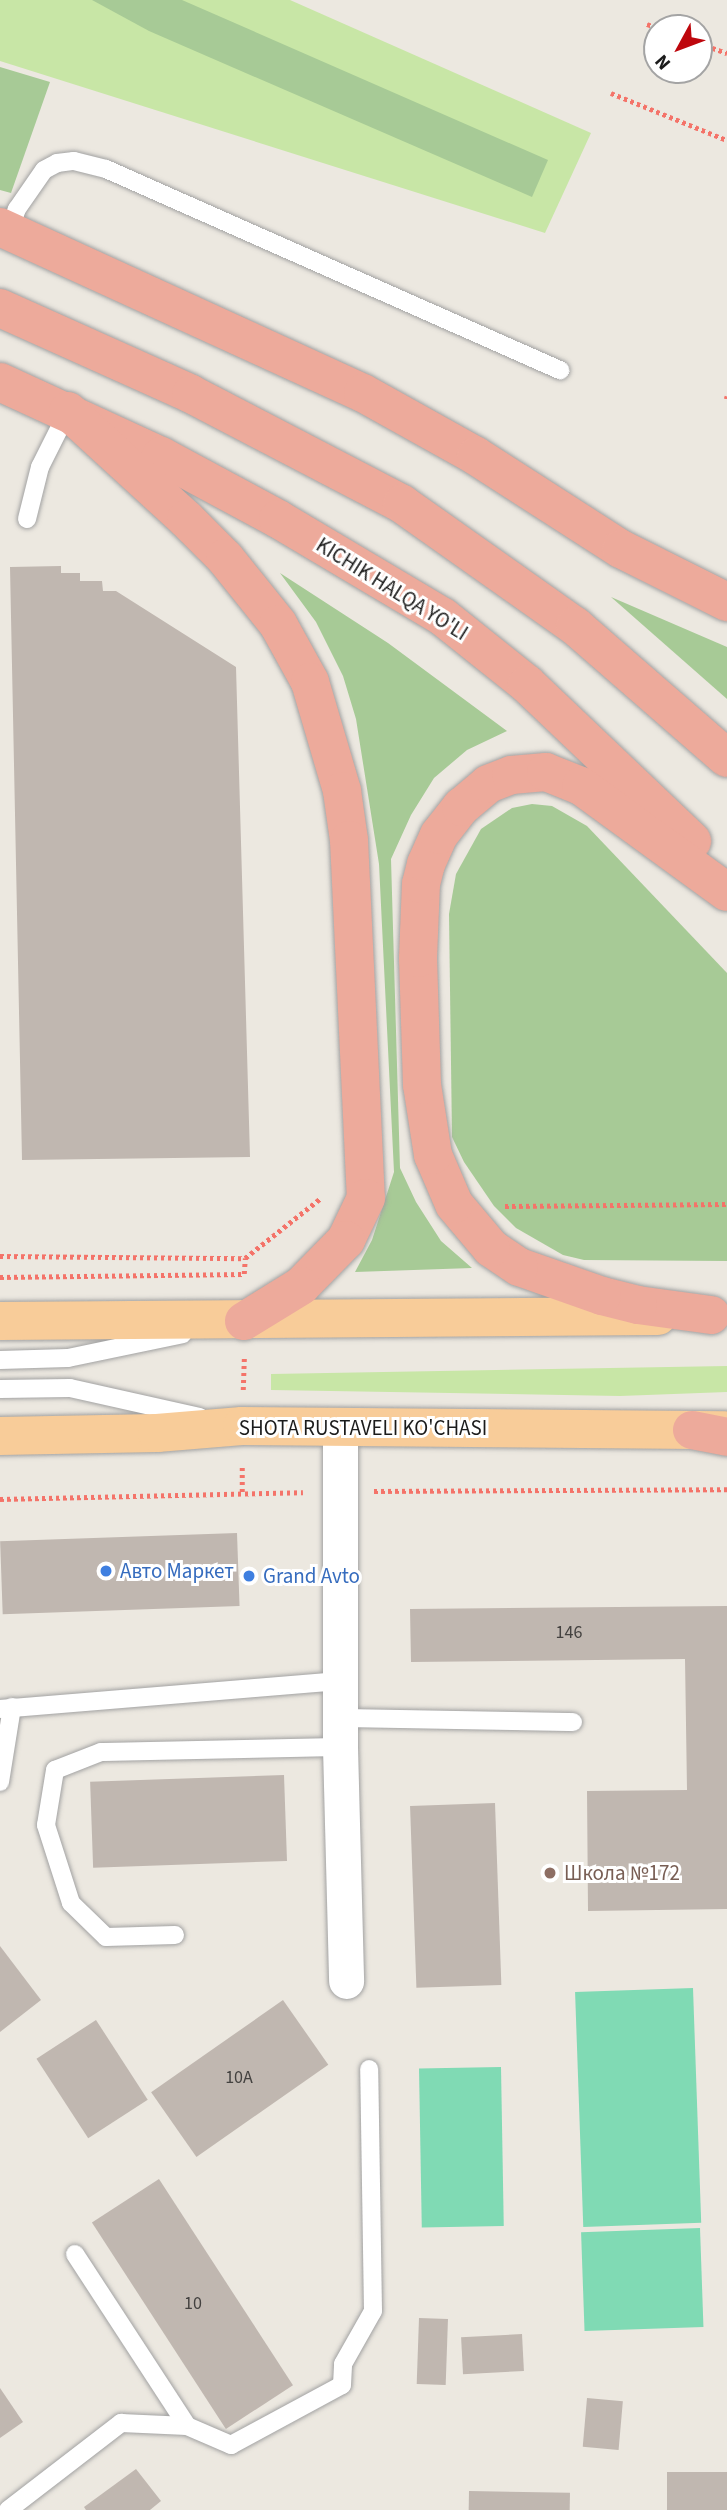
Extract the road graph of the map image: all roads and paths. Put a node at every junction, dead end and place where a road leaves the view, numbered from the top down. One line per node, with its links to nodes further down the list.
1 (611, 93): 2 (path)
2 (727, 140)
3 (5, 228): 5 (lane); 9 (highway)
4 (0, 308): 10 (highway)
5 (560, 370)
6 (0, 382): 7 (highway, KICHIK HALQA YO'LI)
7 (68, 411): 8 (lane); 11 (highway, KICHIK HALQA YO'LI); 20 (highway)
8 (27, 519)
9 (727, 602)
10 (727, 758)
11 (727, 878)
12 (727, 892): 18 (highway)
13 (727, 1204): 14 (path)
14 (494, 1206)
15 (0, 1256): 16 (path)
16 (244, 1274): 17 (path); 20 (path)
17 (0, 1277)
18 (719, 1315): 20 (main road)
19 (0, 1321): 20 (main road)
20 (244, 1321): 21 (lane); 23 (path)
21 (0, 1360)
22 (0, 1389): 23 (lane)
23 (243, 1426): 24 (main road, SHOTA RUSTAVELI KO'CHASI); 26 (main road, SHOTA RUSTAVELI KO'CHASI); 27 (path)
24 (340, 1426): 25 (main road, SHOTA RUSTAVELI KO'CHASI); 28 (street)
25 (715, 1432)
26 (0, 1436)
27 (242, 1492)
28 (340, 1681): 29 (lane); 31 (street)
29 (6, 1708): 32 (lane)
30 (573, 1722): 31 (lane)
31 (339, 1732): 33 (lane); 34 (street)
32 (0, 1782)
33 (175, 1935)
34 (346, 1981)
35 (369, 2069): 37 (lane)
36 (75, 2254): 37 (lane)
37 (187, 2426): 38 (lane)
38 (8, 2510)

